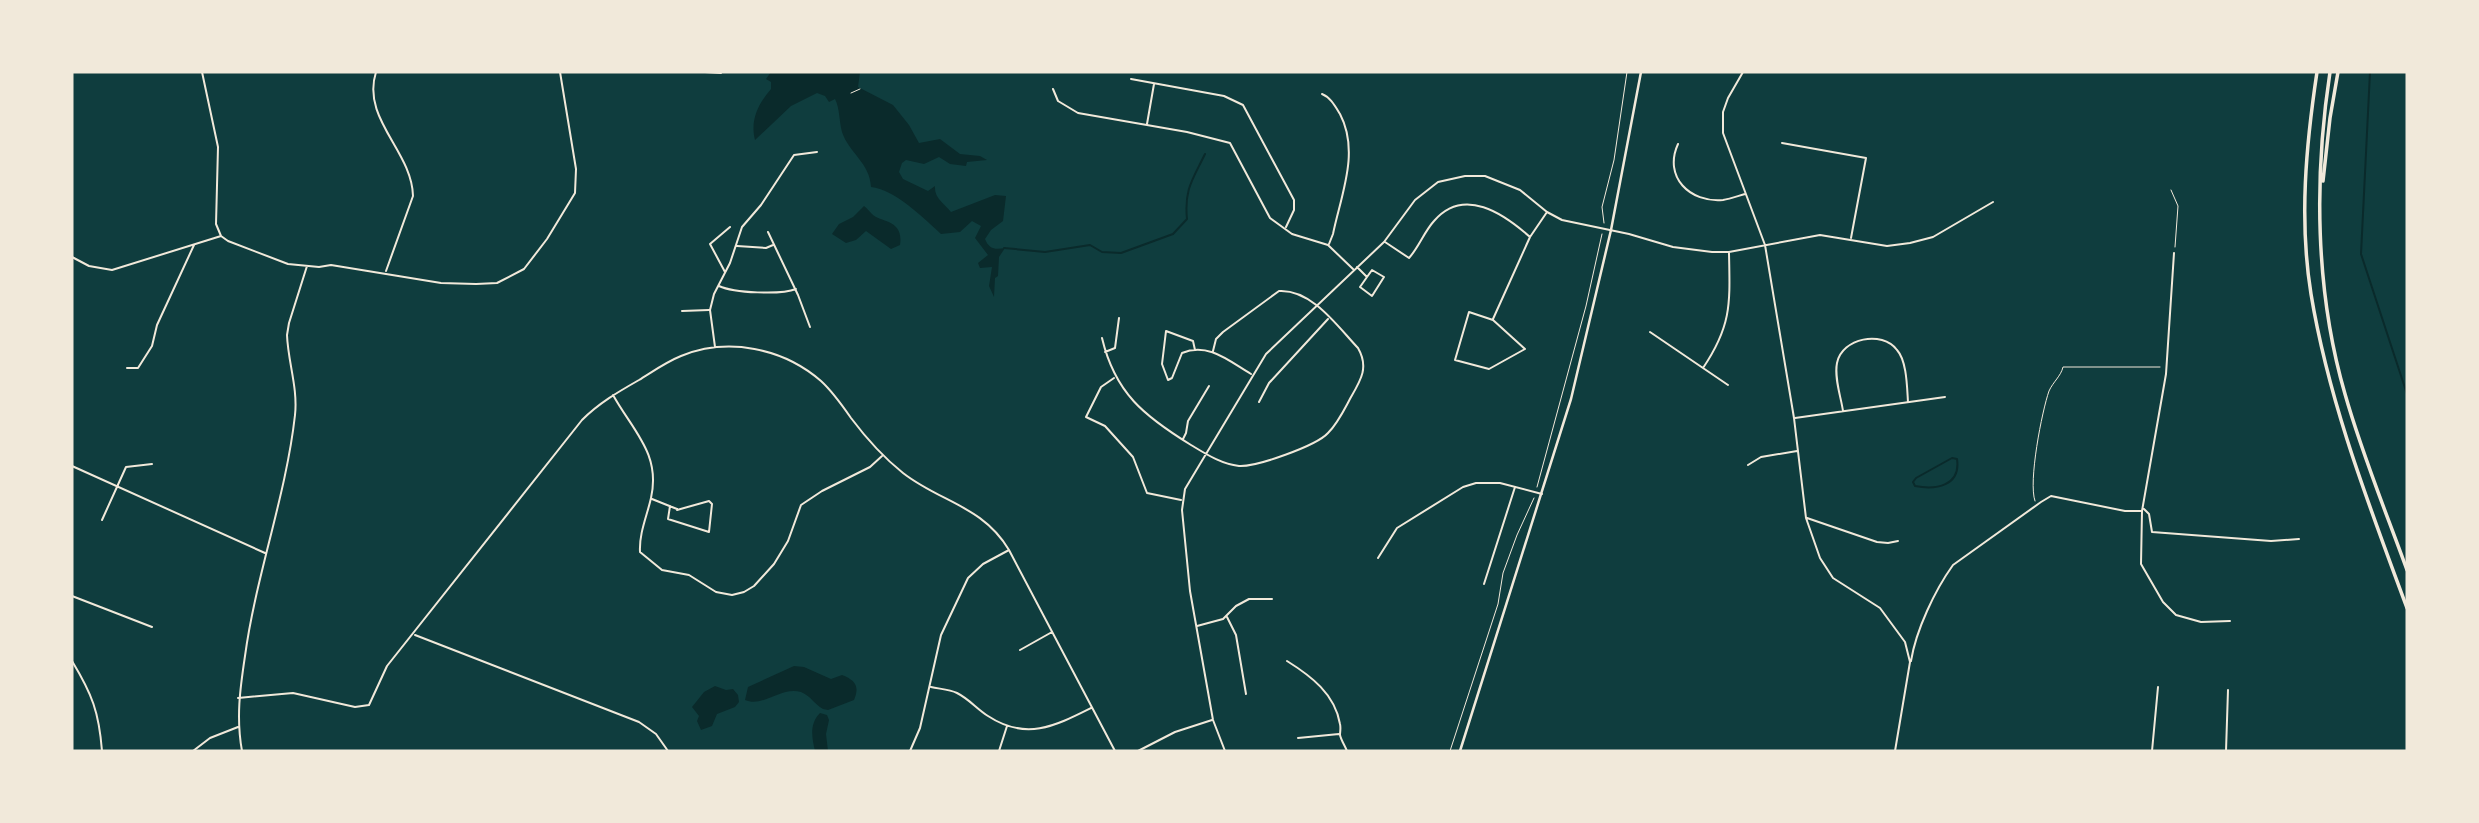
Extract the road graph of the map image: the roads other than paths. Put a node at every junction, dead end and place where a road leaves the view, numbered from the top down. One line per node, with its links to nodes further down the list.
1 (202, 72): 27 (street)
2 (376, 72): 42 (street)
3 (560, 72): 42 (street)
4 (705, 72): 10 (street)
5 (1641, 72): 25 (main road)
6 (1744, 72): 20 (street)
7 (2317, 72): 97 (highway)
8 (2330, 72): 19 (highway)
9 (2338, 72): 19 (highway)
10 (721, 74)
11 (1131, 79): 12 (street)
12 (1155, 83): 15 (street); 24 (street)
13 (1053, 89): 15 (street)
14 (1322, 94): 33 (street)
15 (1147, 125): 24 (street)
16 (1782, 143): 29 (street)
17 (1678, 144): 20 (street)
18 (817, 152): 35 (street)
19 (2321, 186): 93 (highway)
20 (1746, 194): 34 (street)
21 (1993, 202): 29 (street)
22 (1546, 212): 25 (street); 28 (street); 30 (street)
23 (730, 226): 43 (street)
24 (1286, 228): 33 (street)
25 (1611, 230): 36 (street); 81 (main road)
26 (768, 232): 32 (street)
27 (221, 236): 31 (street); 39 (street)
28 (1530, 237): 30 (street); 52 (street)
29 (1850, 239): 34 (street)
30 (1384, 242): 40 (street)
31 (195, 244): 38 (street); 60 (street)
32 (775, 245): 35 (street); 46 (street)
33 (1328, 245): 41 (street)
34 (1765, 245): 36 (street); 71 (street)
35 (736, 246): 43 (street)
36 (1730, 252): 61 (street)
37 (2174, 253): 85 (street)
38 (72, 257)
39 (307, 266): 42 (street); 91 (street)
40 (1357, 267): 41 (street); 44 (street)
41 (1353, 270): 47 (street)
42 (385, 272)
43 (725, 273): 45 (street)
44 (1367, 277): 44 (street)
45 (718, 285): 46 (street); 48 (street)
46 (796, 289): 53 (street)
47 (1316, 305): 51 (street); 58 (street); 62 (street)
48 (710, 310): 49 (street); 56 (street)
49 (682, 311)
50 (1119, 318): 59 (street)
51 (1329, 318): 68 (street); 74 (street)
52 (1493, 320): 52 (street)
53 (810, 327)
54 (1650, 332): 61 (street)
55 (1102, 338): 59 (street)
56 (715, 348): 66 (street); 75 (street)
57 (1195, 350): 57 (street); 58 (street)
58 (1213, 351): 62 (street)
59 (1105, 352): 63 (street)
60 (127, 368)
61 (1703, 368): 64 (street)
62 (1253, 375): 74 (street)
63 (1116, 377): 72 (street); 83 (street)
64 (1728, 385)
65 (1209, 386): 72 (street)
66 (613, 395): 82 (street); 103 (street)
67 (1945, 397): 69 (street)
68 (1259, 402)
69 (1908, 402): 70 (street); 70 (street)
70 (1843, 411): 71 (street)
71 (1794, 418): 73 (street)
72 (1182, 439): 74 (street)
73 (1798, 451): 77 (street); 86 (street)
74 (1205, 453): 83 (street)
75 (883, 455): 82 (street); 90 (street)
76 (152, 464): 80 (street)
77 (1748, 465)
78 (72, 466): 80 (street)
79 (1515, 486): 81 (street); 92 (street); 94 (street)
80 (117, 487): 87 (street); 91 (street)
81 (1542, 494): 129 (main road)
82 (651, 499): 84 (street)
83 (1182, 500): 100 (street)
84 (670, 506): 84 (street)
85 (2143, 510): 88 (street); 99 (street); 107 (street)
86 (1806, 518): 89 (street); 107 (street)
87 (102, 520)
88 (2299, 539)
89 (1898, 541)
90 (1009, 550): 102 (street); 108 (street)
91 (266, 554): 112 (street)
92 (1378, 558)
93 (2407, 570)
94 (1484, 584)
95 (72, 596): 101 (street)
96 (1272, 599): 98 (street)
97 (2407, 608)
98 (1227, 617): 100 (street); 111 (street)
99 (2230, 621)
100 (1196, 626): 114 (street)
101 (152, 627)
102 (1052, 632): 104 (street); 113 (street)
103 (414, 635): 112 (street); 122 (street)
104 (1020, 650)
105 (72, 661): 119 (street)
106 (1287, 661): 117 (street)
107 (1910, 662): 130 (street)
108 (930, 687): 115 (street); 123 (street)
109 (2158, 687): 131 (street)
110 (2228, 690): 132 (street)
111 (1247, 694)
112 (238, 698): 116 (street)
113 (1092, 707): 115 (street); 125 (street)
114 (1213, 720): 126 (street); 127 (street)
115 (1007, 726): 124 (street)
116 (238, 727): 120 (street); 121 (street)
117 (1340, 734): 118 (street); 128 (street)
118 (1298, 738)
119 (102, 751)
120 (193, 751)
121 (242, 751)
122 (668, 751)
123 (911, 751)
124 (999, 751)
125 (1115, 751)
126 (1138, 751)
127 (1225, 751)
128 (1347, 751)
129 (1460, 751)
130 (1895, 751)
131 (2152, 751)
132 (2226, 751)

